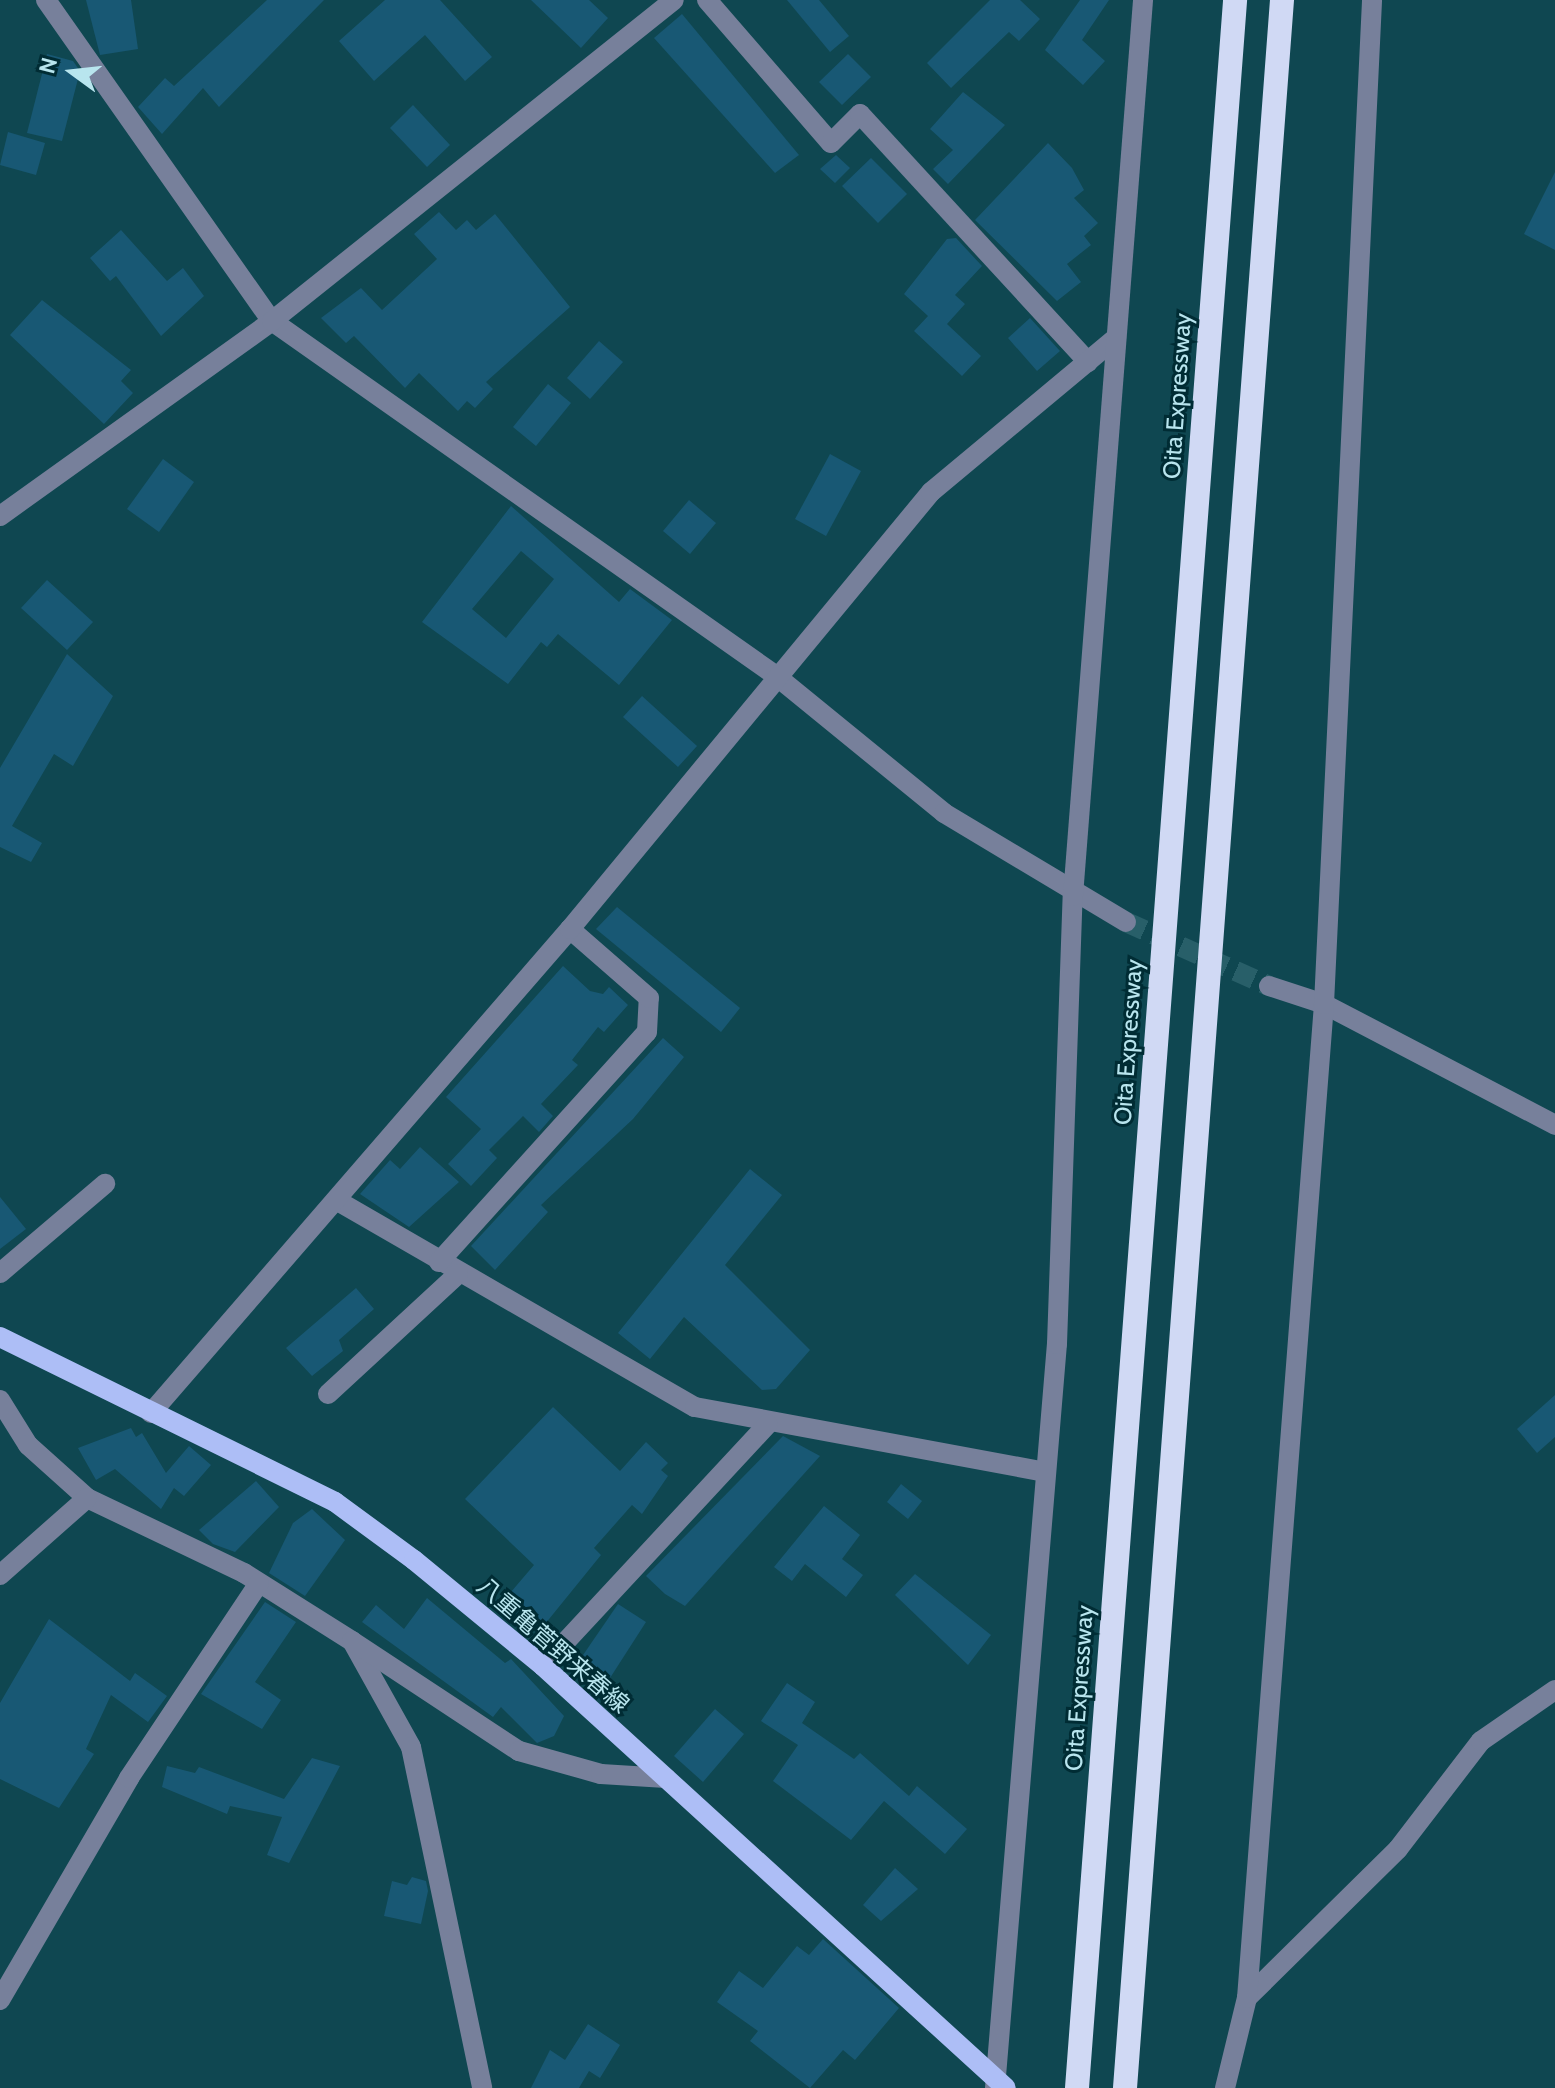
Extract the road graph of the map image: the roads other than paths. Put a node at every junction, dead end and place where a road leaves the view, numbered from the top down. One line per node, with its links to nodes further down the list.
1 (46, 0): 8 (street)
2 (674, 0): 8 (street)
3 (707, 0): 10 (street)
4 (1143, 0): 9 (street)
5 (1235, 0): 41 (highway, Oita Expressway)
6 (1282, 0): 42 (highway)
7 (1372, 0): 17 (street)
8 (272, 321): 11 (street); 12 (street)
9 (1116, 338): 10 (street); 13 (street)
10 (1088, 362): 12 (street)
11 (0, 516)
12 (775, 675): 13 (street); 15 (street)
13 (1073, 896): 14 (street); 29 (street)
14 (1126, 922)
15 (570, 929): 20 (street); 21 (street)
16 (1269, 986): 17 (street)
17 (1324, 1004): 18 (street); 37 (street)
18 (1555, 1125)
19 (105, 1184): 22 (street)
20 (336, 1200): 21 (street); 27 (street)
21 (439, 1262): 23 (street)
22 (0, 1273)
23 (458, 1274): 25 (street); 28 (street)
24 (0, 1337): 27 (main road, 八重亀菅野来春線)
25 (328, 1394)
26 (0, 1400): 30 (street)
27 (151, 1413): 34 (main road, 八重亀菅野来春線)
28 (768, 1424): 29 (street); 34 (street)
29 (1046, 1472): 39 (street)
30 (87, 1498): 31 (street); 32 (street)
31 (0, 1575)
32 (259, 1583): 33 (street); 38 (street)
33 (352, 1641): 36 (street); 40 (street)
34 (543, 1666): 36 (main road, 八重亀菅野来春線)
35 (1555, 1690): 37 (street)
36 (666, 1778): 39 (main road, 八重亀菅野来春線)
37 (1247, 1998): 43 (street)
38 (0, 2000)
39 (999, 2085)
40 (482, 2088)
41 (1077, 2088)
42 (1125, 2088)
43 (1225, 2088)

